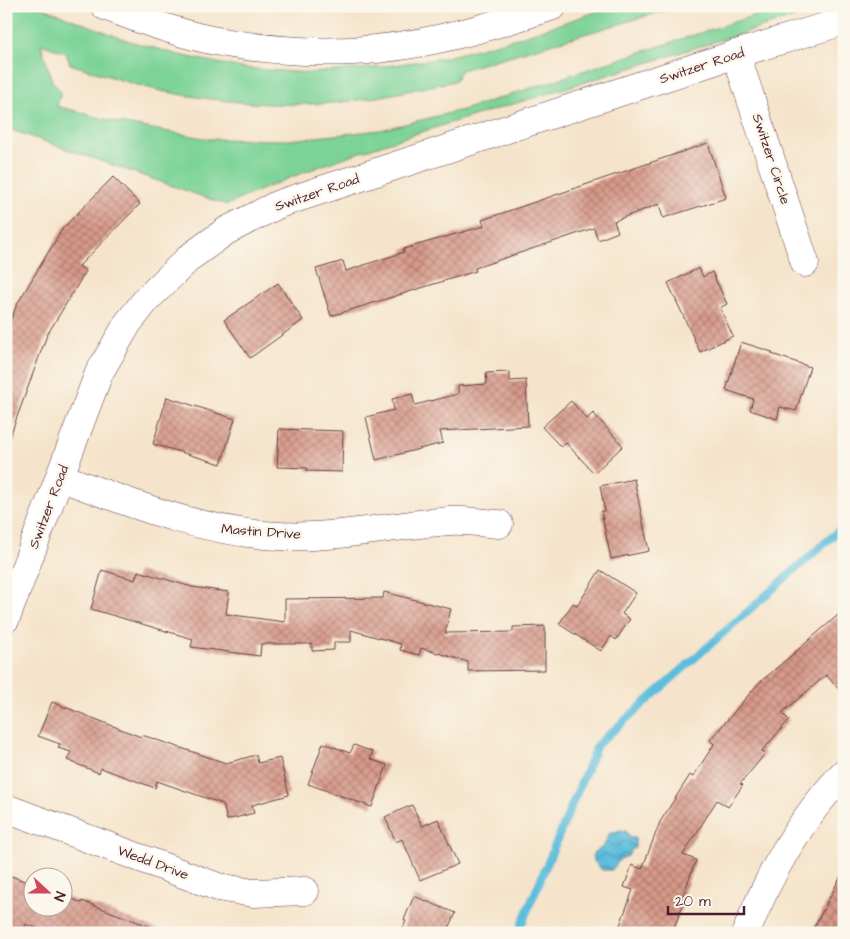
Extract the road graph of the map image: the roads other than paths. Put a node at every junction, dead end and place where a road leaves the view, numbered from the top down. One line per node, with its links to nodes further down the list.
1 (105, 6): 2 (main road)
2 (553, 6)
3 (844, 21): 4 (main road, Switzer Road)
4 (736, 54): 5 (main road, Switzer Circle); 6 (main road, Switzer Road)
5 (805, 263)
6 (60, 477): 7 (main road, Mastin Drive); 8 (main road, Switzer Road)
7 (499, 524)
8 (6, 618)
9 (844, 773): 12 (main road)
10 (6, 808): 11 (main road, Wedd Drive)
11 (305, 891)
12 (746, 933)

